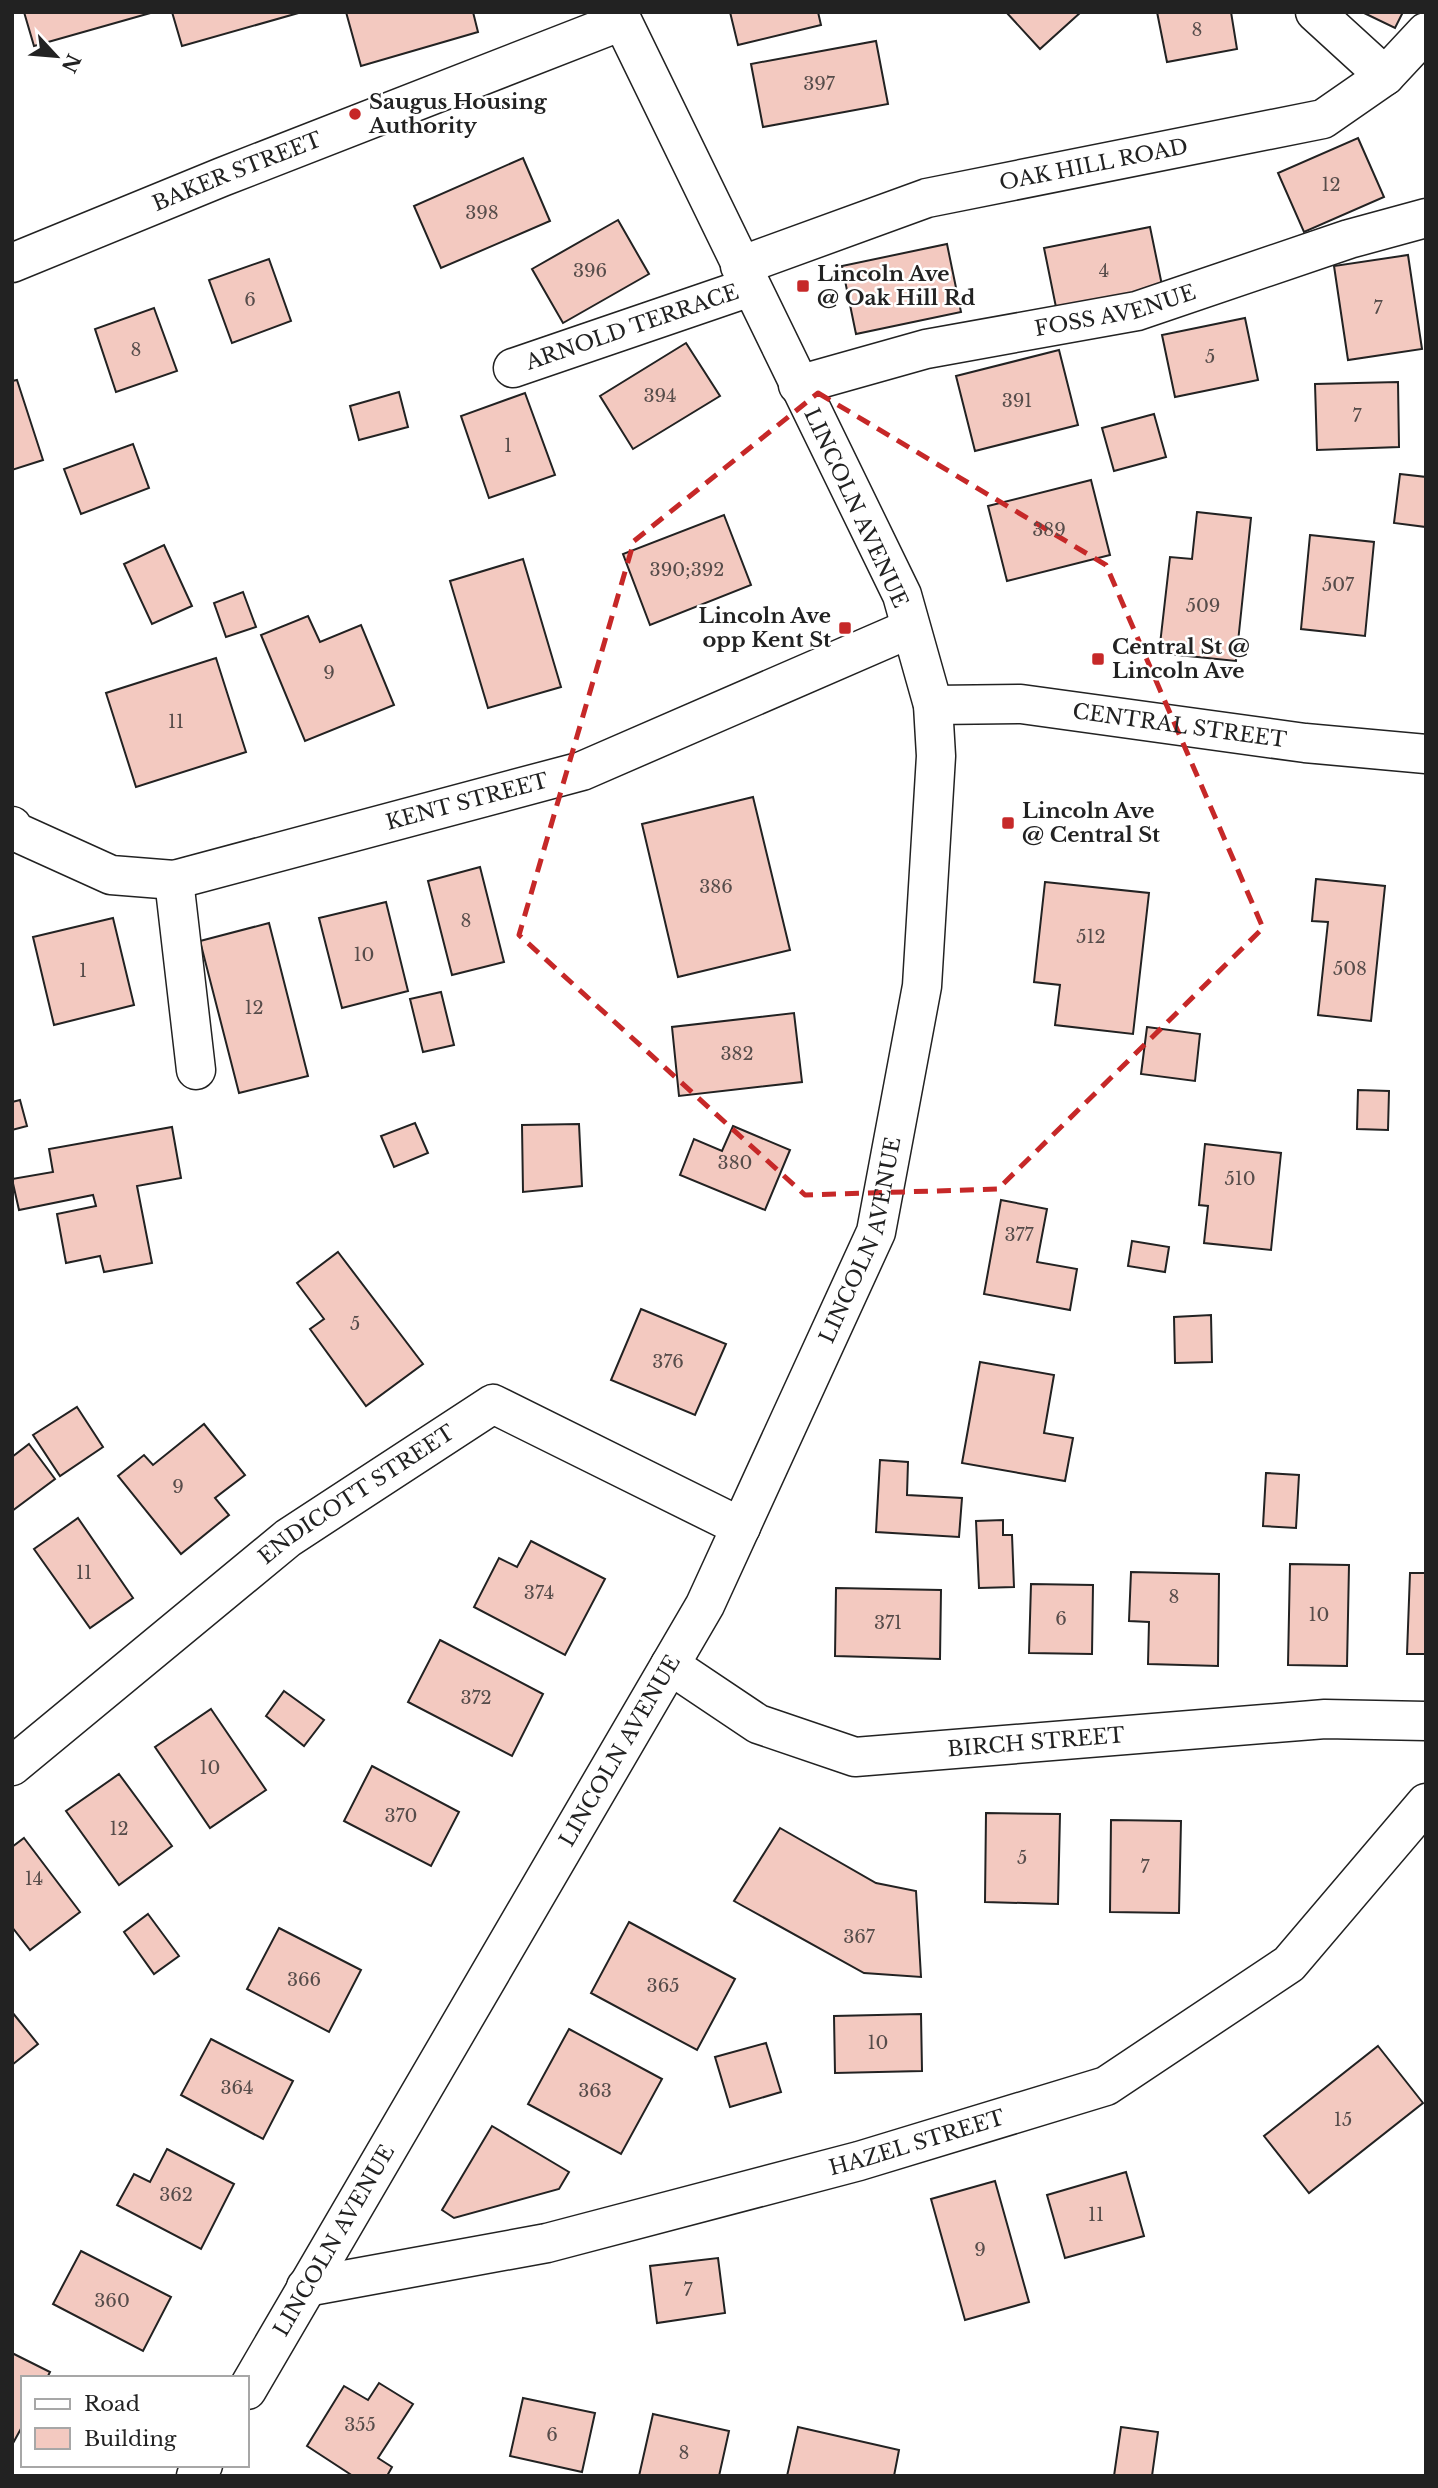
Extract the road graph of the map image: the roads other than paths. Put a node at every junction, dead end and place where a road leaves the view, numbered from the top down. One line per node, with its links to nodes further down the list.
1 (1315, 12): 4 (street)
2 (620, 16): 6 (street, BAKER STREET); 7 (street, LINCOLN AVENUE)
3 (1426, 32): 4 (street, OAK HILL ROAD)
4 (1385, 76): 7 (street, OAK HILL ROAD)
5 (1426, 218): 9 (street, FOSS AVENUE)
6 (12, 264)
7 (745, 276): 8 (street, ARNOLD TERRACE); 9 (street, LINCOLN AVENUE)
8 (513, 368)
9 (798, 385): 10 (street, LINCOLN AVENUE)
10 (909, 629): 11 (street, LINCOLN AVENUE); 14 (street, KENT STREET)
11 (933, 705): 12 (street, CENTRAL STREET); 16 (street, LINCOLN AVENUE)
12 (1426, 754)
13 (12, 827): 14 (street, KENT STREET)
14 (174, 880): 15 (street)
15 (196, 1070)
16 (741, 1527): 17 (street, LINCOLN AVENUE); 19 (street, ENDICOTT STREET)
17 (670, 1665): 18 (street, BIRCH STREET); 21 (street, LINCOLN AVENUE)
18 (1426, 1721)
19 (14, 1761)
20 (1426, 1803): 21 (street, HAZEL STREET)
21 (306, 2287): 22 (street, LINCOLN AVENUE)
22 (248, 2388)

